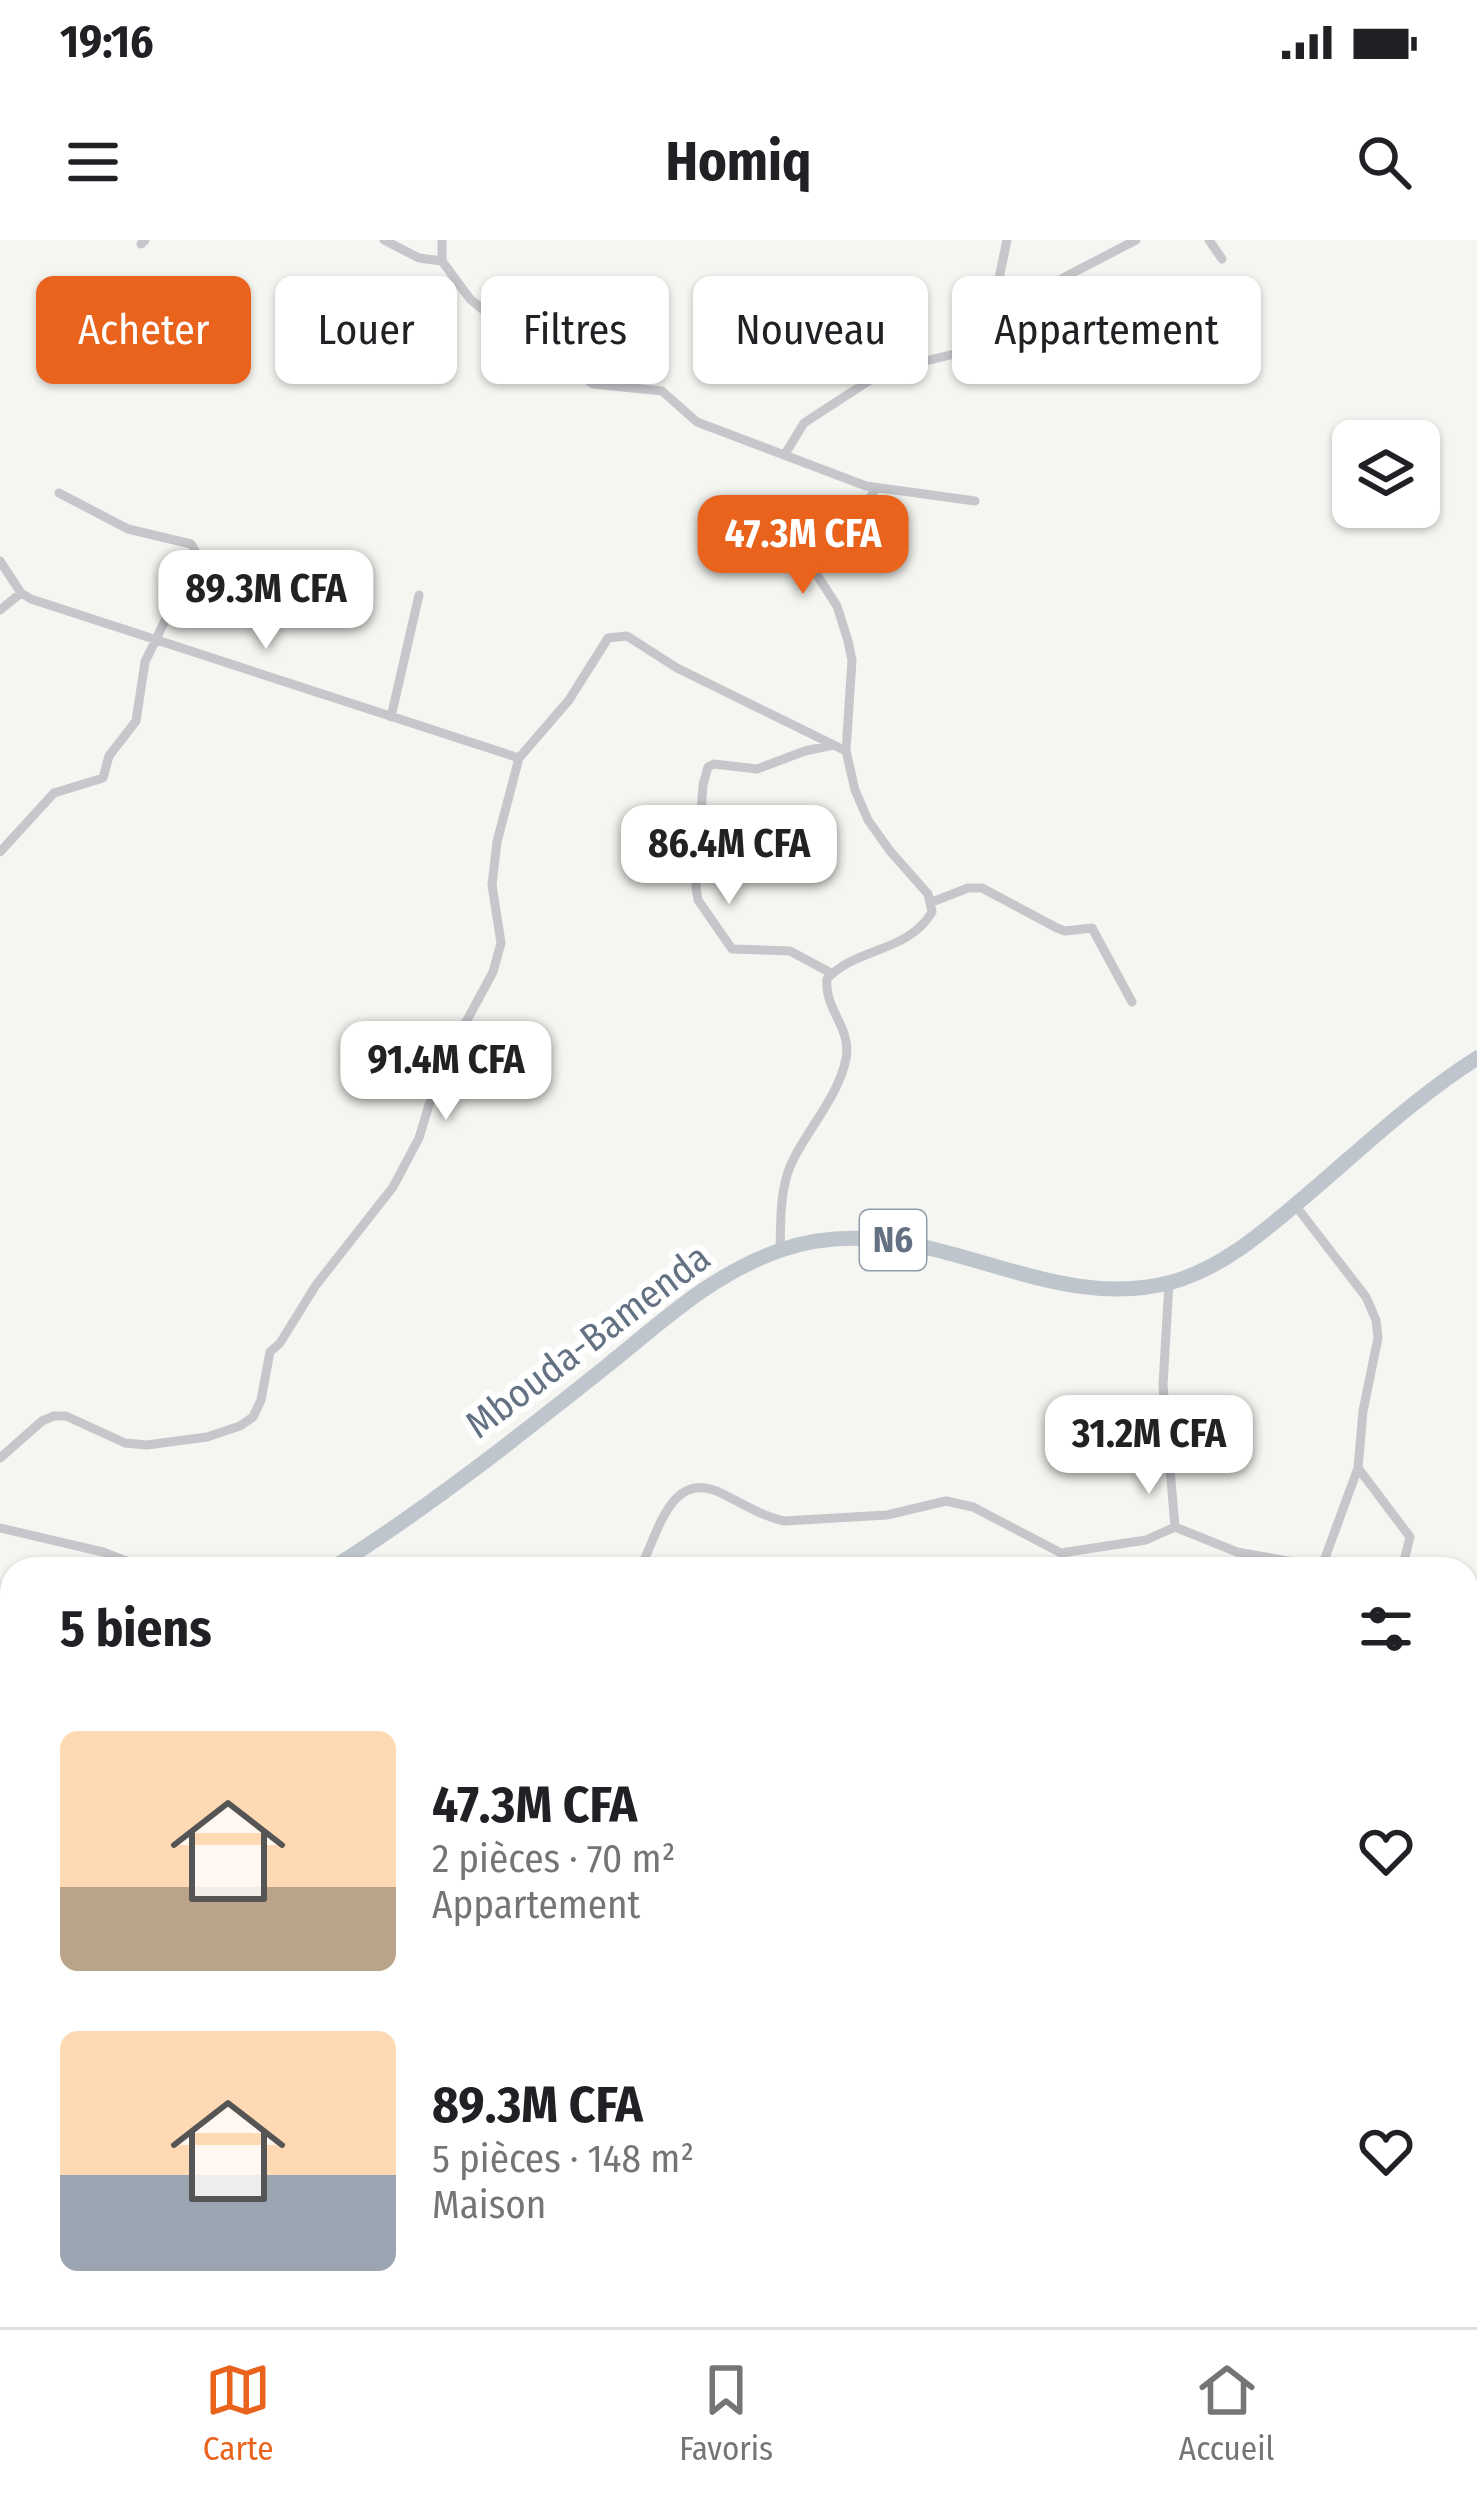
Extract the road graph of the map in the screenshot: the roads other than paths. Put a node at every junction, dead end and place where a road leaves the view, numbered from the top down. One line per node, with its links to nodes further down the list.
1 (384, 240): 7 (street)
2 (442, 240): 7 (street)
3 (1007, 240): 8 (street)
4 (1136, 240): 9 (street)
5 (1209, 240): 6 (street)
6 (1222, 260)
7 (442, 261): 11 (street)
8 (1000, 276)
9 (1067, 276)
10 (952, 356): 11 (street)
11 (785, 454): 12 (street)
12 (876, 488): 14 (street); 22 (street)
13 (59, 493): 19 (street)
14 (975, 501)
15 (0, 562): 16 (street)
16 (21, 593): 18 (street); 19 (street)
17 (419, 596): 20 (street)
18 (0, 610)
19 (157, 640): 20 (street); 24 (street)
20 (391, 717): 23 (street)
21 (833, 745): 22 (street); 23 (street); 26 (street)
22 (846, 751): 25 (street)
23 (519, 758): 32 (street)
24 (0, 852)
25 (932, 902): 26 (street); 27 (street)
26 (832, 974): 30 (street)
27 (1132, 1002)
28 (1477, 1058): 29 (highway, Mbouda-Bamenda / N6)
29 (1295, 1205): 31 (highway, Mbouda-Bamenda / N6); 33 (street)
30 (780, 1250): 31 (highway, Mbouda-Bamenda / N6); 37 (highway, Mbouda-Bamenda / N6)
31 (1169, 1283): 34 (street)
32 (0, 1459)
33 (1358, 1468): 40 (street); 41 (street)
34 (1174, 1527): 38 (street); 39 (street)
35 (0, 1528): 36 (street)
36 (117, 1557)
37 (350, 1557)
38 (646, 1557)
39 (1263, 1557)
40 (1325, 1557)
41 (1405, 1557)

